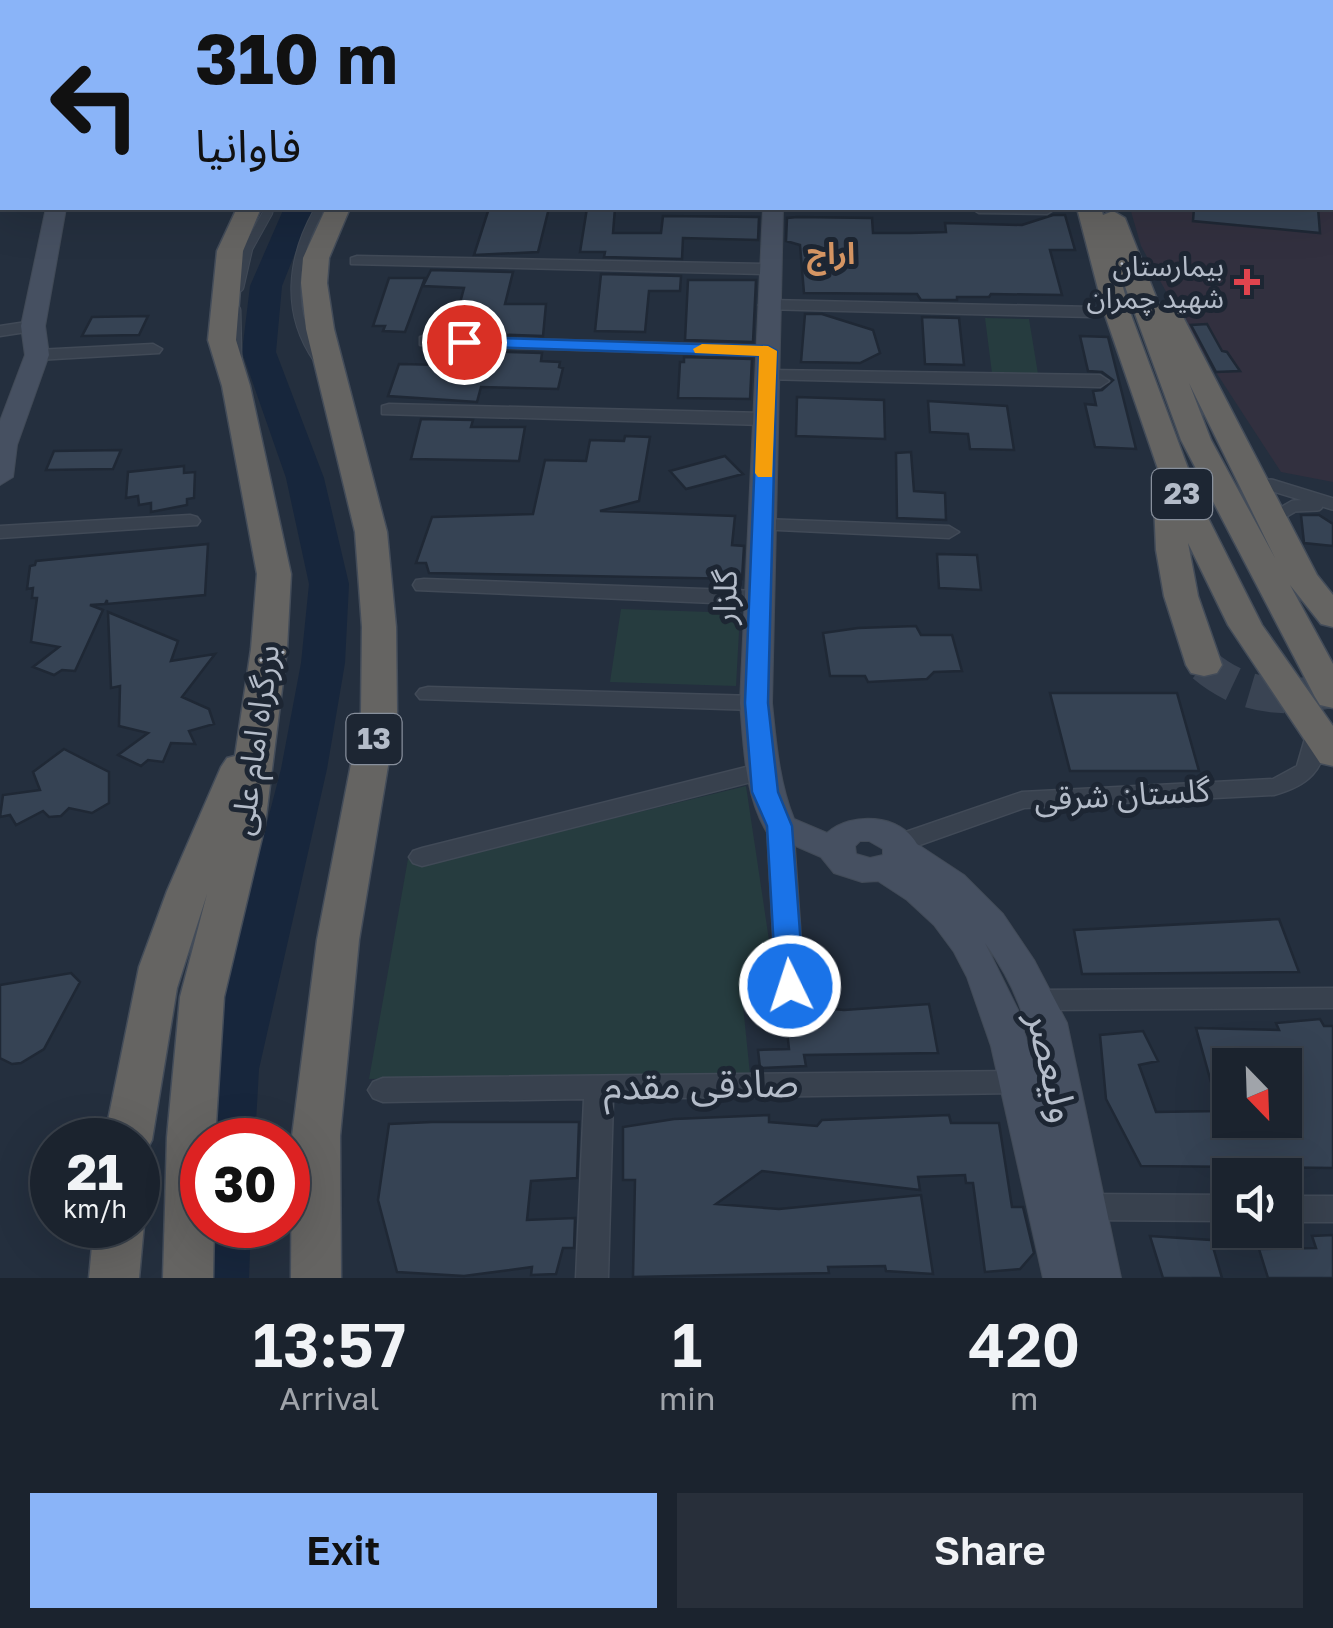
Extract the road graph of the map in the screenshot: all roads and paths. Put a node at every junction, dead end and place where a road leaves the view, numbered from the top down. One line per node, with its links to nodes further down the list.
1 (56, 210): 14 (main road)
2 (249, 210): 22 (highway, بزرگراه امام علی)
3 (269, 210): 22 (lane)
4 (319, 210): 20 (lane)
5 (337, 210): 20 (highway, 13)
6 (773, 210): 11 (main road, گلزار)
7 (1090, 210): 26 (highway, 23)
8 (1110, 210): 27 (highway)
9 (1110, 210): 38 (highway, 23)
10 (357, 261): 11 (street)
11 (768, 270): 12 (main road, گلزار)
12 (768, 305): 13 (street); 19 (main road, گلزار)
13 (1093, 312)
14 (33, 326): 15 (street); 18 (main road)
15 (0, 331)
16 (426, 341): 19 (street)
17 (153, 349): 18 (street)
18 (38, 355): 25 (main road)
19 (768, 363): 21 (street); 24 (main road, گلزار)
20 (334, 377): 64 (highway, 13)
21 (1100, 381)
22 (236, 386): 44 (highway, بزرگراه امام علی)
23 (389, 410): 24 (street)
24 (767, 419): 32 (main road, گلزار)
25 (2, 445): 28 (main road)
26 (1172, 466): 39 (highway); 45 (highway, 23)
27 (1245, 468): 29 (lane); 30 (highway)
28 (0, 477)
29 (1333, 505): 30 (lane)
30 (1272, 520): 37 (highway)
31 (190, 522): 33 (street)
32 (763, 525): 34 (street); 36 (main road, گلزار)
33 (0, 532)
34 (950, 532)
35 (424, 585): 36 (street)
36 (760, 598): 43 (main road, گلزار)
37 (1333, 617)
38 (1309, 659): 40 (street); 42 (highway, 23)
39 (1204, 665)
40 (1333, 687)
41 (428, 694): 43 (street)
42 (1333, 697)
43 (756, 703): 46 (main road, گلزار)
44 (260, 720): 56 (highway); 63 (highway, بزرگراه امام علی)
45 (1326, 744): 48 (street, گلستان شرقی)
46 (762, 771): 47 (main road, گلزار); 49 (street)
47 (780, 826): 48 (main road); 50 (street, گلزار)
48 (896, 854): 52 (main road, ولیعصر); 53 (main road, ولیعصر)
49 (422, 856)
50 (790, 986)
51 (1333, 998): 52 (street)
52 (1038, 1000): 57 (main road, ولیعصر)
53 (1019, 1082): 54 (street, صادقی مقدم); 66 (main road, ولیعصر)
54 (600, 1086): 55 (street, صادقی مقدم); 65 (street)
55 (383, 1090)
56 (132, 1118)
57 (1082, 1208): 58 (street); 67 (main road, ولیعصر)
58 (1212, 1208)
59 (1302, 1209): 60 (street)
60 (1333, 1209)
61 (117, 1248): 62 (highway)
62 (114, 1278)
63 (188, 1278)
64 (316, 1278)
65 (592, 1278)
66 (1065, 1278)
67 (1099, 1278)

